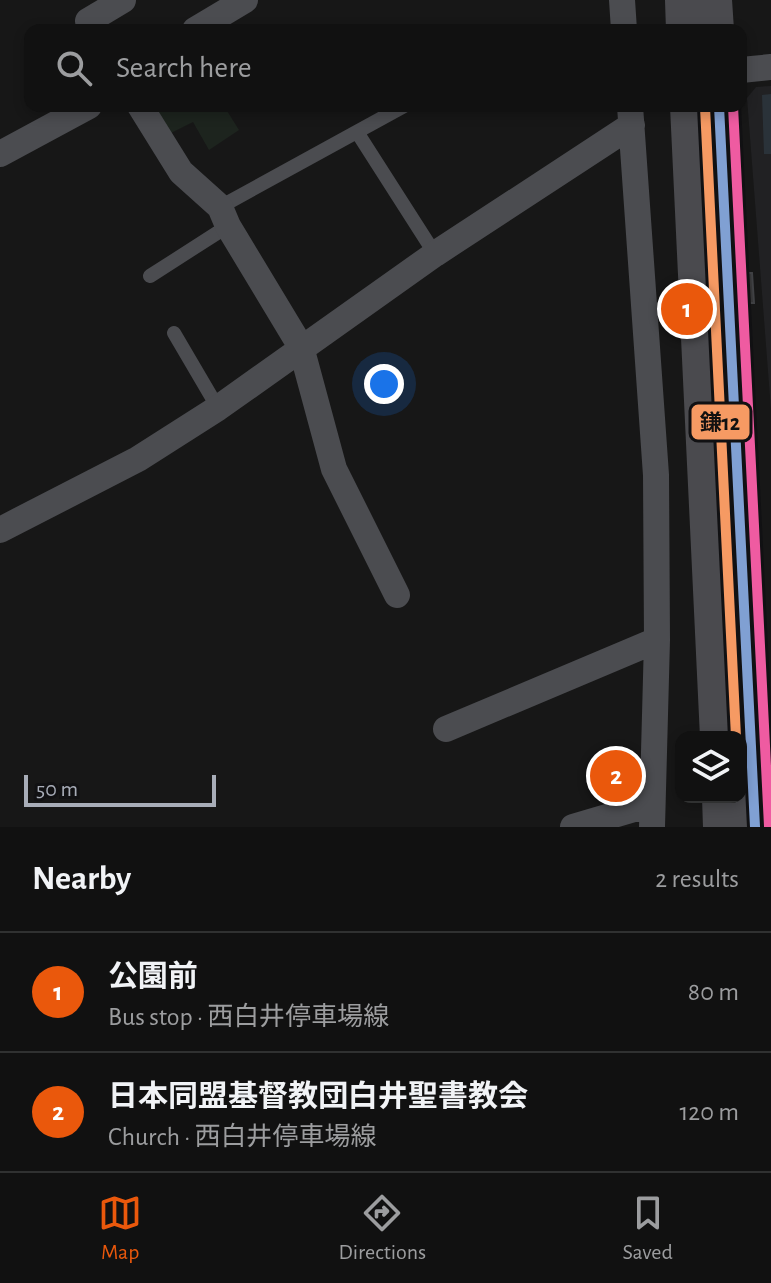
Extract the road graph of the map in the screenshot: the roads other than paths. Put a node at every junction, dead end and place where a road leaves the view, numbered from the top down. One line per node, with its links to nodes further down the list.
1 (123, 0): 6 (street)
2 (245, 0): 7 (street)
3 (622, 0): 8 (street)
4 (684, 0): 9 (main road)
5 (713, 0): 10 (main road)
6 (86, 17)
7 (205, 24)
8 (624, 24)
9 (685, 24)
10 (715, 24)
11 (771, 67): 12 (street)
12 (747, 69)
13 (78, 112): 20 (street)
14 (144, 112): 21 (street)
15 (393, 112): 19 (lane)
16 (689, 112): 31 (main road)
17 (719, 112): 36 (main road)
18 (631, 116): 22 (street); 29 (street)
19 (357, 132): 21 (lane); 22 (lane)
20 (0, 154)
21 (224, 216): 23 (lane); 25 (street)
22 (435, 254): 25 (street)
23 (150, 276)
24 (174, 333): 26 (lane)
25 (301, 347): 26 (street); 28 (street)
26 (218, 408): 27 (street)
27 (0, 530)
28 (397, 595)
29 (657, 640): 30 (street); 33 (street)
30 (446, 729)
31 (719, 731)
32 (721, 803): 35 (main road)
33 (652, 816): 34 (street)
34 (573, 827)
35 (722, 827)
36 (755, 827)

